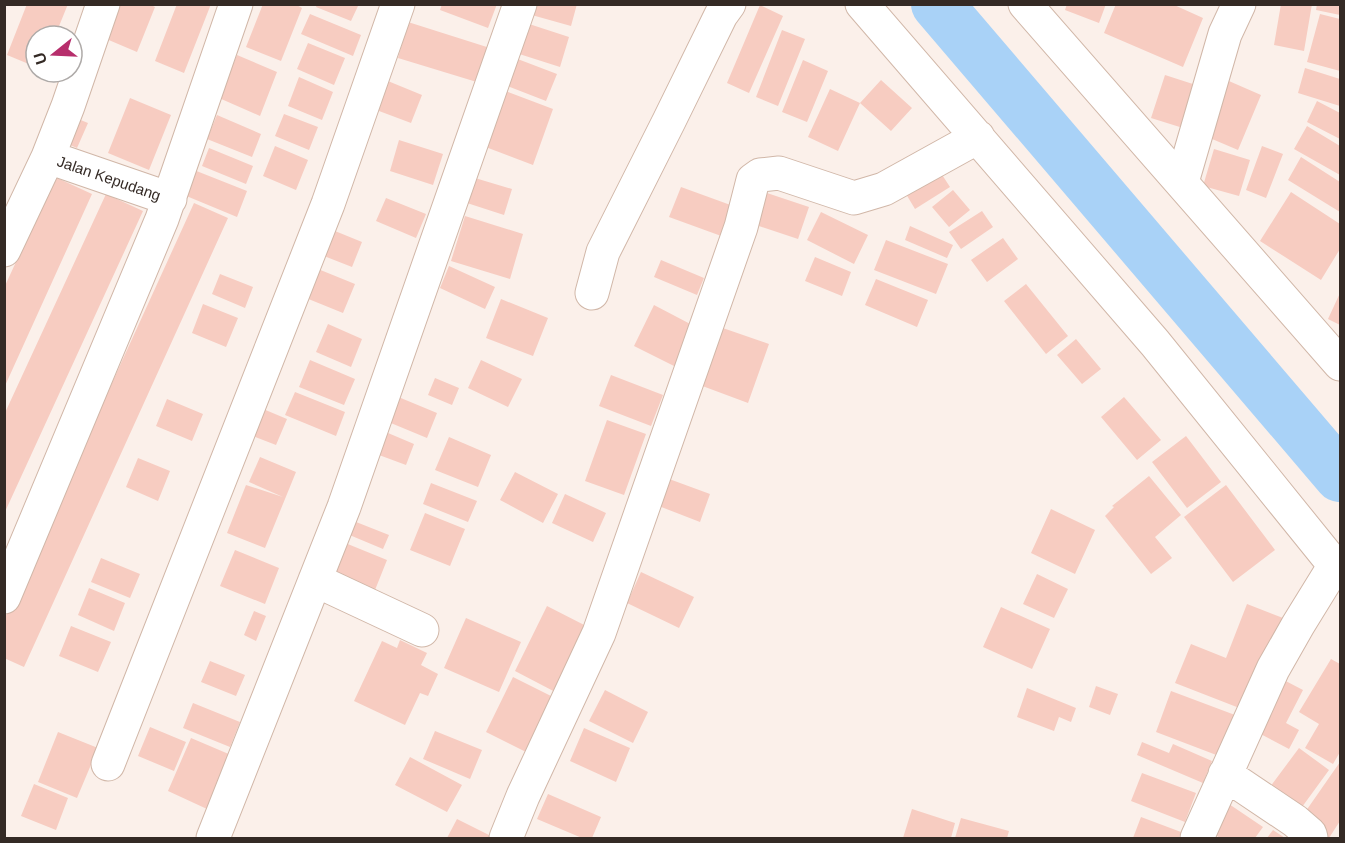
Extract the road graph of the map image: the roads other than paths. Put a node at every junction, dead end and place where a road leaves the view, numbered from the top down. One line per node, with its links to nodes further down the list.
1 (103, 4): 10 (street)
2 (236, 4): 12 (street)
3 (398, 4): 20 (street)
4 (520, 4): 17 (street)
5 (729, 4): 14 (street)
6 (862, 4): 9 (street)
7 (1025, 4): 11 (street)
8 (1239, 4): 11 (street)
9 (978, 137): 16 (street); 23 (street)
10 (48, 157): 12 (street, Jalan Kepudang); 13 (street)
11 (1182, 182): 15 (street)
12 (170, 199): 18 (street)
13 (4, 250)
14 (592, 293)
15 (1341, 364)
16 (1338, 569): 21 (street)
17 (315, 580): 19 (street); 22 (street)
18 (4, 597)
19 (422, 630)
20 (108, 764)
21 (1225, 774): 24 (street); 25 (street)
22 (213, 838)
23 (506, 838)
24 (1197, 838)
25 (1311, 838)

